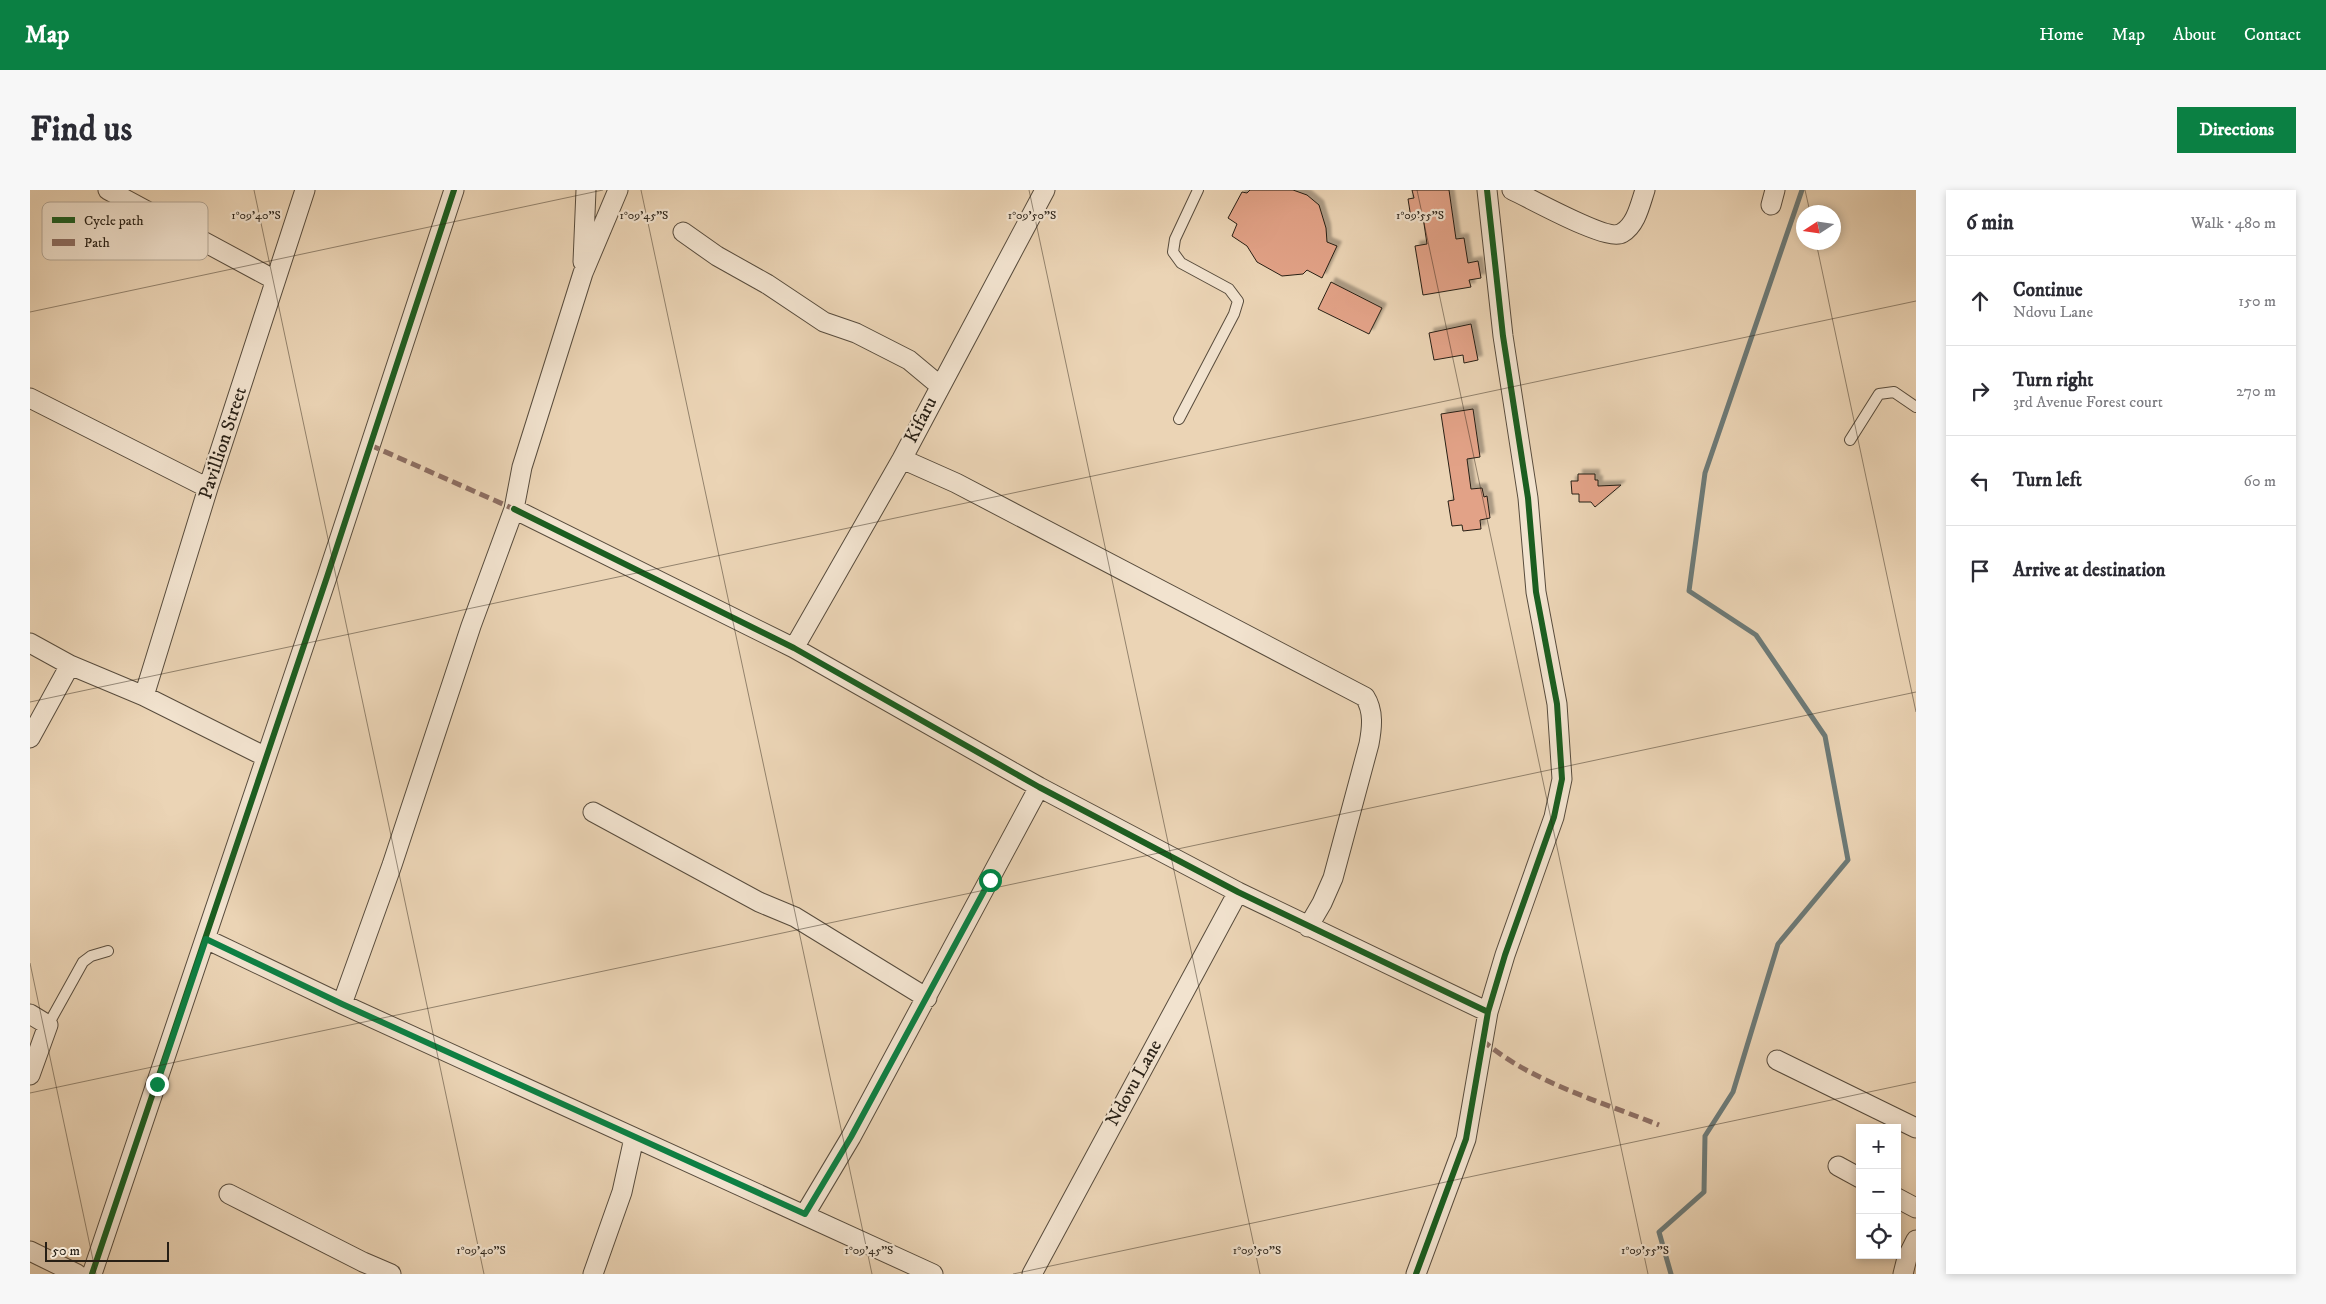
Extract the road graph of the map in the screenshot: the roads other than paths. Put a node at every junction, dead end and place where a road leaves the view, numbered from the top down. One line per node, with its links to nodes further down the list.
1 (108, 190): 11 (street)
2 (304, 190): 15 (street, Pavillion Street)
3 (454, 190): 29 (street)
4 (586, 190): 14 (street)
5 (618, 190): 14 (street)
6 (1045, 190): 16 (street, Kifaru)
7 (1198, 190): 19 (lane)
8 (1487, 190): 38 (street)
9 (1512, 190): 10 (street)
10 (1645, 190)
11 (130, 202)
12 (683, 232): 16 (street)
13 (208, 244): 15 (street)
14 (583, 273): 23 (street)
15 (275, 280): 22 (street, Pavillion Street)
16 (939, 385): 21 (street, Kifaru)
17 (30, 398): 22 (street)
18 (1916, 407): 20 (lane)
19 (1179, 420)
20 (1850, 440)
21 (902, 459): 25 (street, Kifaru); 33 (street)
22 (208, 488): 27 (street, Pavillion Street)
23 (514, 509): 25 (street); 37 (street)
24 (30, 643): 26 (street)
25 (794, 648): 30 (street)
26 (70, 665): 27 (street); 28 (street)
27 (144, 696): 29 (street)
28 (30, 738)
29 (266, 757): 34 (street)
30 (1038, 786): 32 (street); 36 (street)
31 (593, 812): 36 (street)
32 (1238, 892): 33 (street); 58 (street, Ndovu Lane)
33 (1308, 926): 38 (street)
34 (206, 939): 37 (street); 54 (street)
35 (108, 951): 40 (lane)
36 (927, 998): 50 (street)
37 (342, 1004): 44 (street)
38 (1488, 1012): 59 (street)
39 (30, 1014): 40 (street)
40 (48, 1026): 42 (street)
41 (1777, 1060): 43 (street)
42 (30, 1075)
43 (1916, 1128)
44 (634, 1138): 50 (street); 56 (street)
45 (1838, 1166): 46 (street)
46 (1856, 1176)
47 (229, 1194): 55 (street)
48 (1901, 1200): 49 (street)
49 (1916, 1208)
50 (805, 1214): 57 (street)
51 (1916, 1240): 60 (street)
52 (30, 1251): 53 (street)
53 (78, 1274)
54 (92, 1274)
55 (391, 1274)
56 (592, 1274)
57 (933, 1274)
58 (1032, 1274)
59 (1416, 1274)
60 (1903, 1274)

